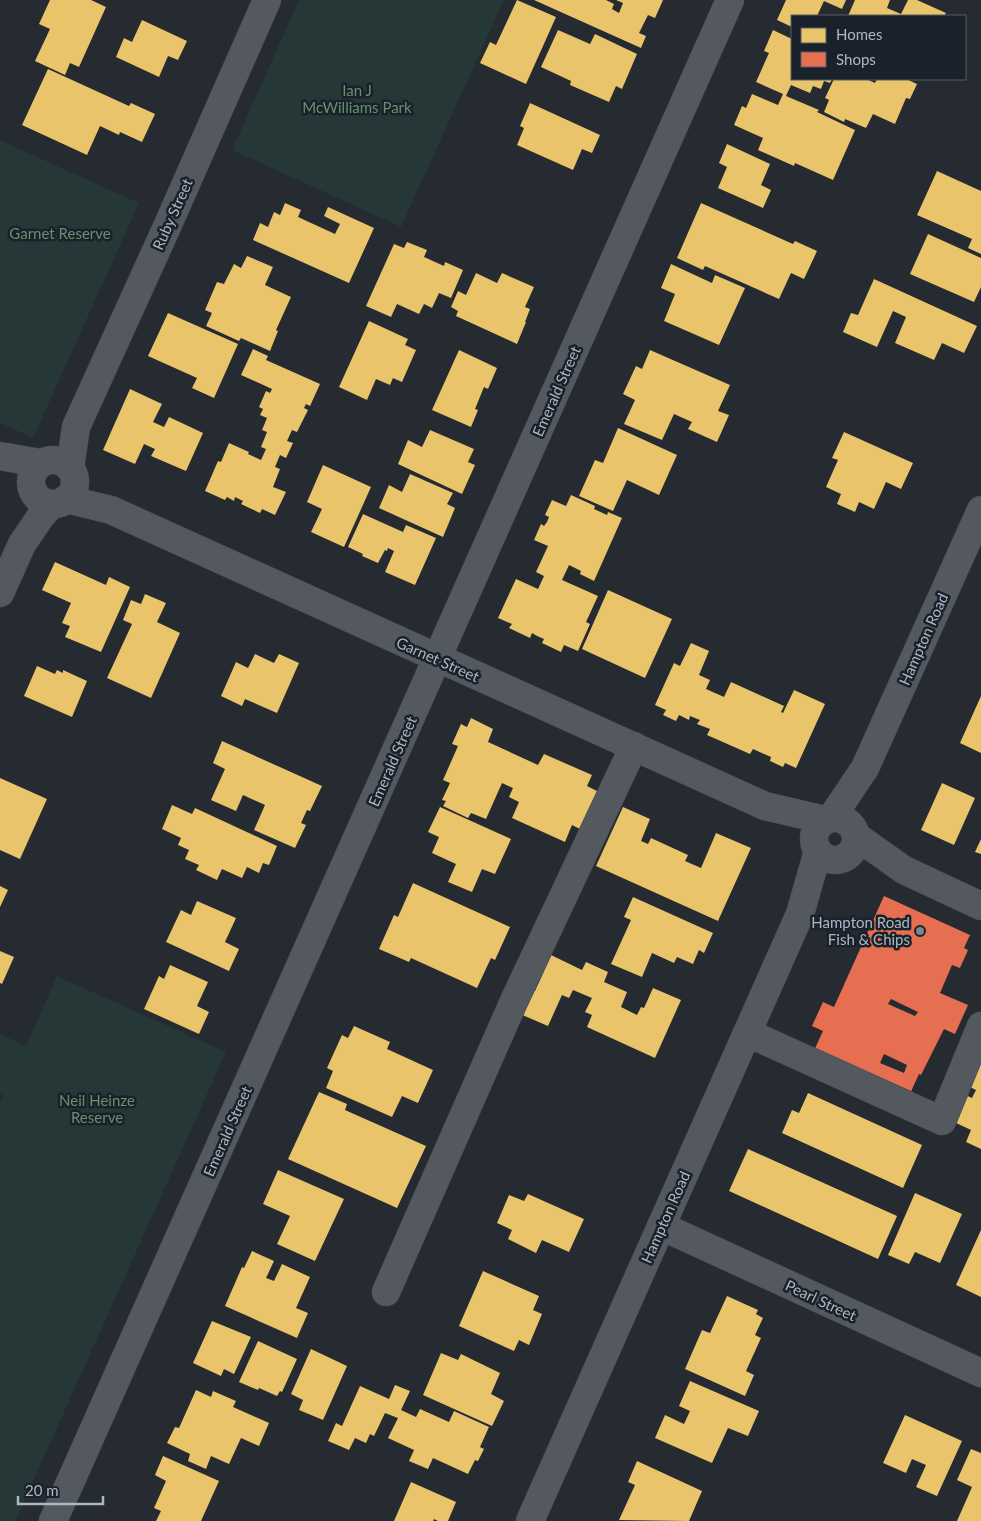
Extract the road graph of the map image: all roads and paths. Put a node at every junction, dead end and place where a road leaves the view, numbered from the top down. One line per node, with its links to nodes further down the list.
1 (267, 0): 5 (street, Ruby Street)
2 (730, 0): 8 (street, Emerald Street)
3 (0, 456): 5 (street, Garnet Street)
4 (0, 463): 5 (street, Garnet Street)
5 (52, 481): 7 (street, Ruby Street); 8 (street, Garnet Street)
6 (981, 510): 10 (street, Hampton Road)
7 (0, 593)
8 (437, 659): 9 (street, Garnet Street); 17 (street, Emerald Street)
9 (634, 746): 10 (street, Garnet Street); 15 (street)
10 (835, 838): 11 (street, Garnet Street); 13 (street, Hampton Road)
11 (981, 906)
12 (981, 1026): 13 (street)
13 (748, 1034): 14 (street, Hampton Road)
14 (661, 1226): 16 (street, Pearl Street); 18 (street, Hampton Road)
15 (386, 1292)
16 (981, 1373)
17 (53, 1521)
18 (530, 1521)

